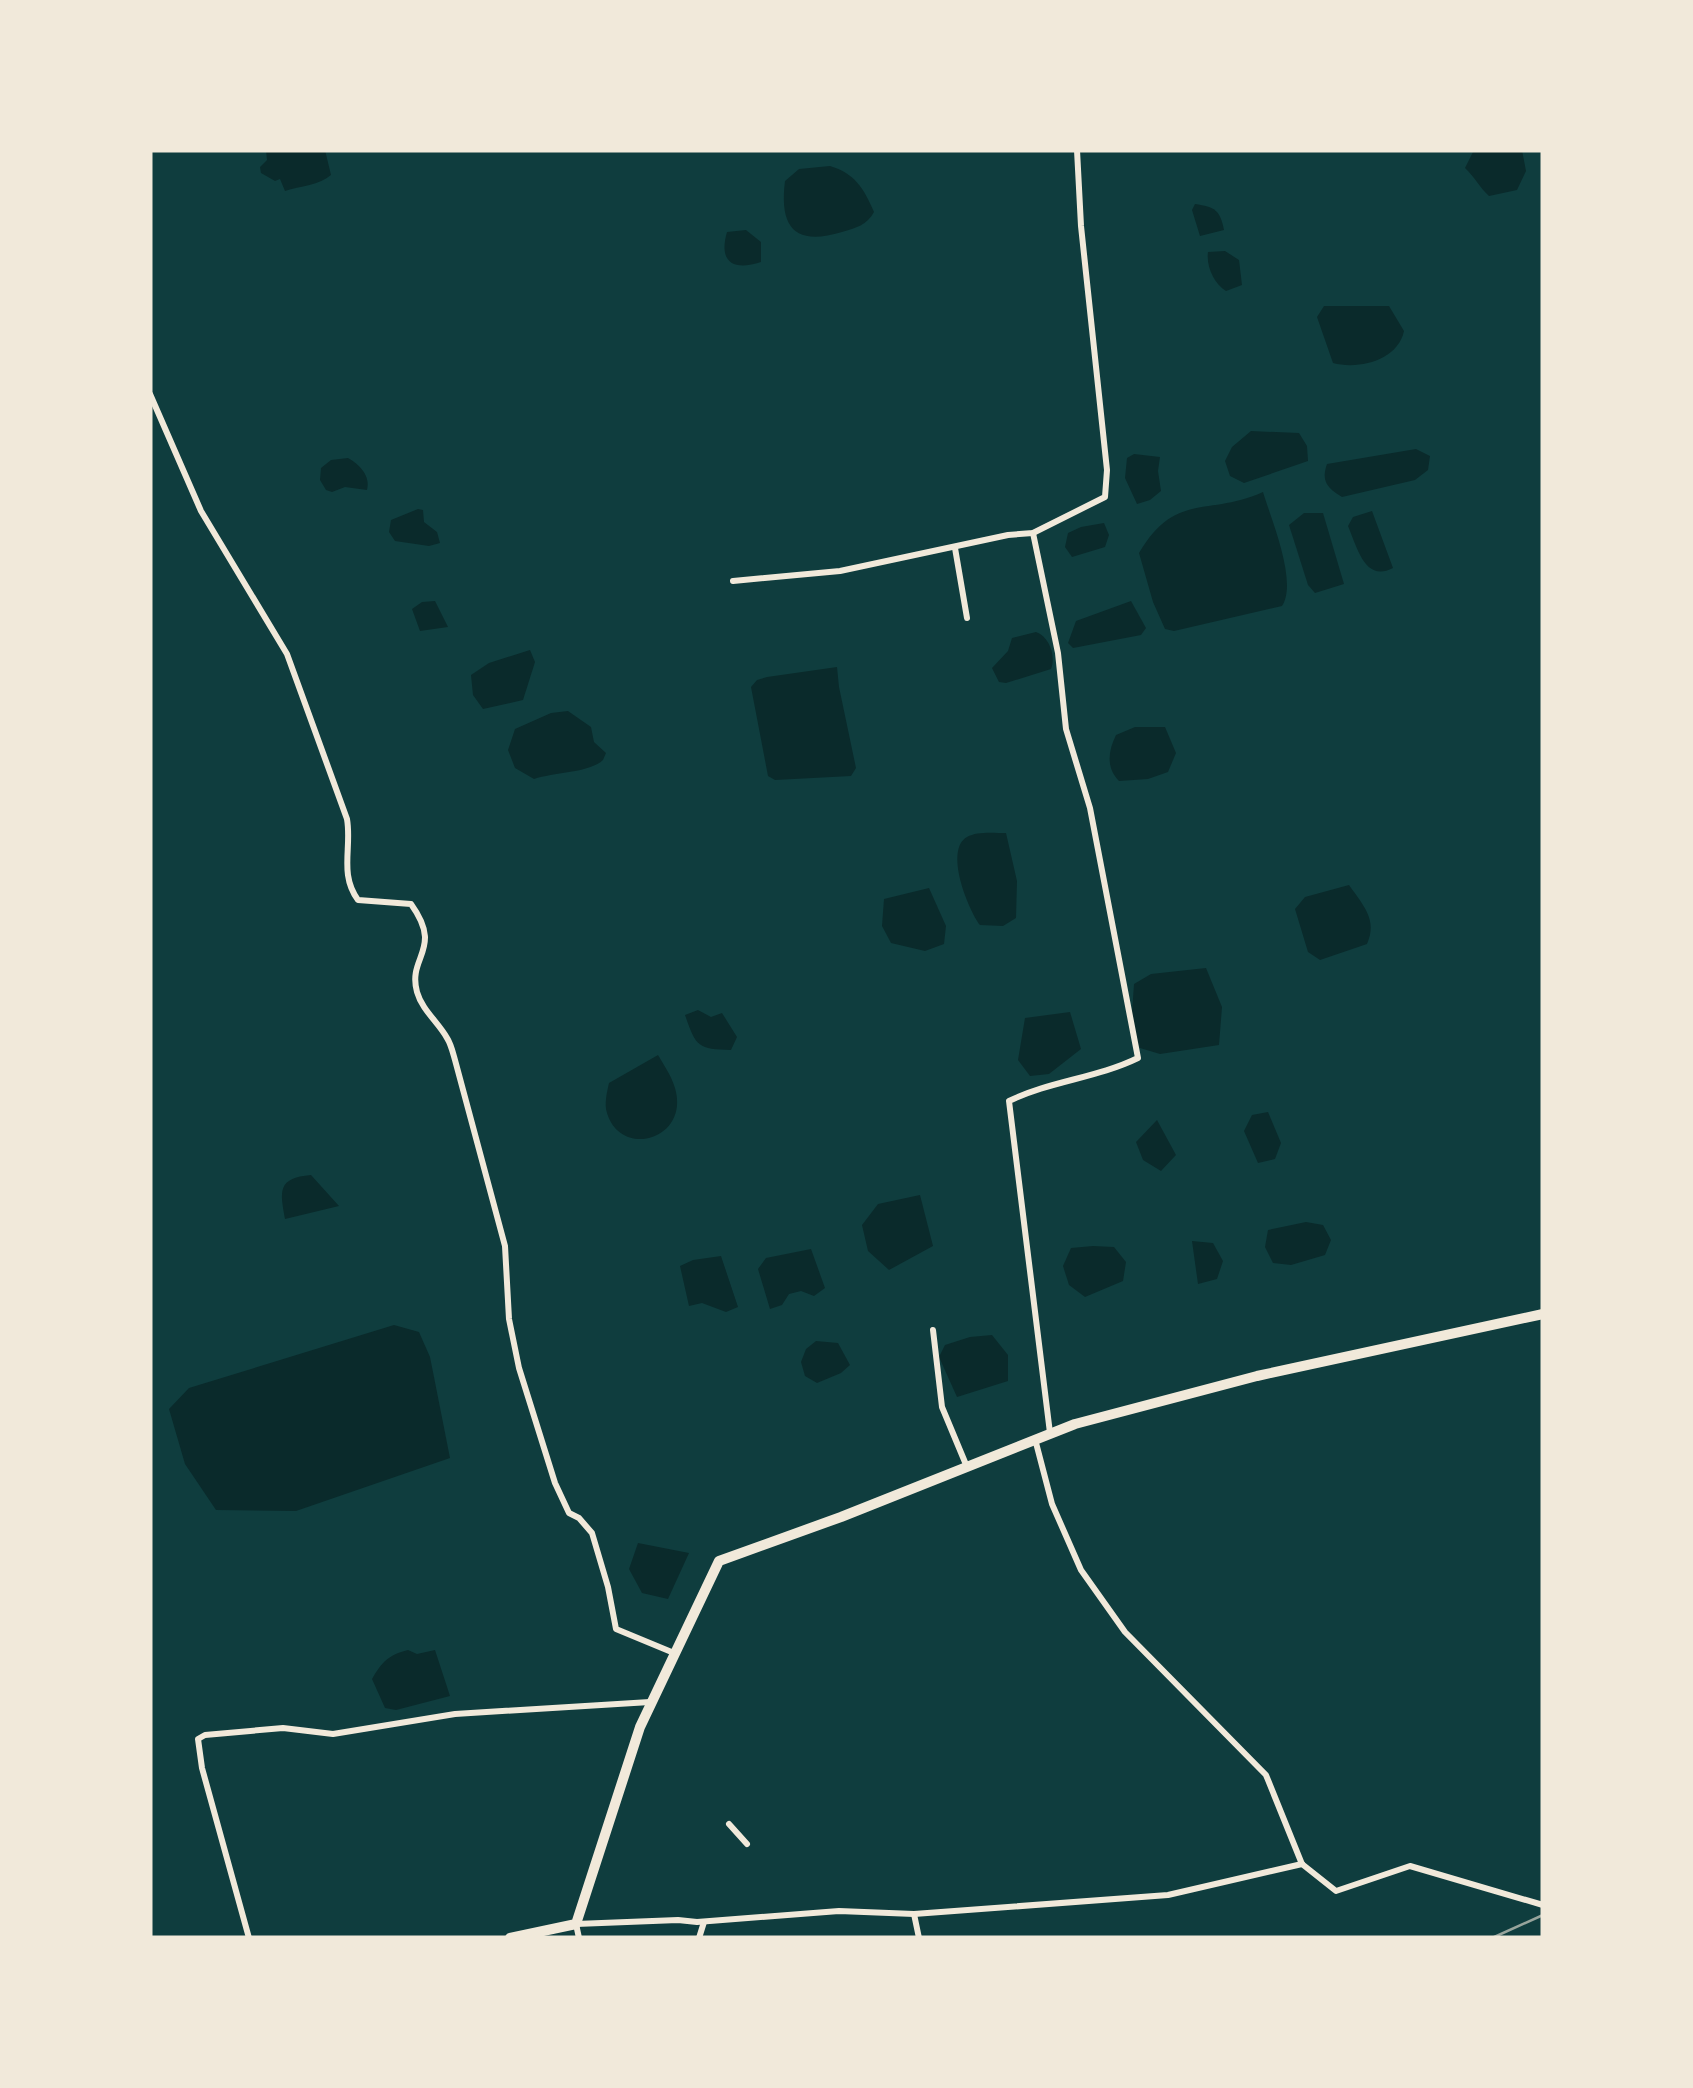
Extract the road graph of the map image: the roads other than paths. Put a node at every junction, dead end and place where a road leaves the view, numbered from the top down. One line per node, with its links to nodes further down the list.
1 (1078, 150): 3 (street)
2 (150, 394): 12 (street)
3 (1033, 534): 4 (street); 9 (street)
4 (955, 548): 5 (street); 6 (street)
5 (732, 582)
6 (966, 618)
7 (1543, 1314): 9 (highway)
8 (933, 1330): 11 (street)
9 (1050, 1434): 10 (highway)
10 (1036, 1439): 11 (highway); 16 (street)
11 (966, 1466): 12 (highway)
12 (674, 1653): 13 (highway)
13 (652, 1702): 20 (highway); 21 (street)
14 (729, 1824): 15 (street)
15 (746, 1844)
16 (1302, 1864): 17 (street); 18 (street)
17 (1543, 1906)
18 (914, 1914): 19 (street); 25 (street)
19 (700, 1922): 20 (street); 24 (street)
20 (576, 1924): 22 (highway); 23 (street)
21 (250, 1938)
22 (510, 1938)
23 (579, 1938)
24 (699, 1938)
25 (919, 1938)

